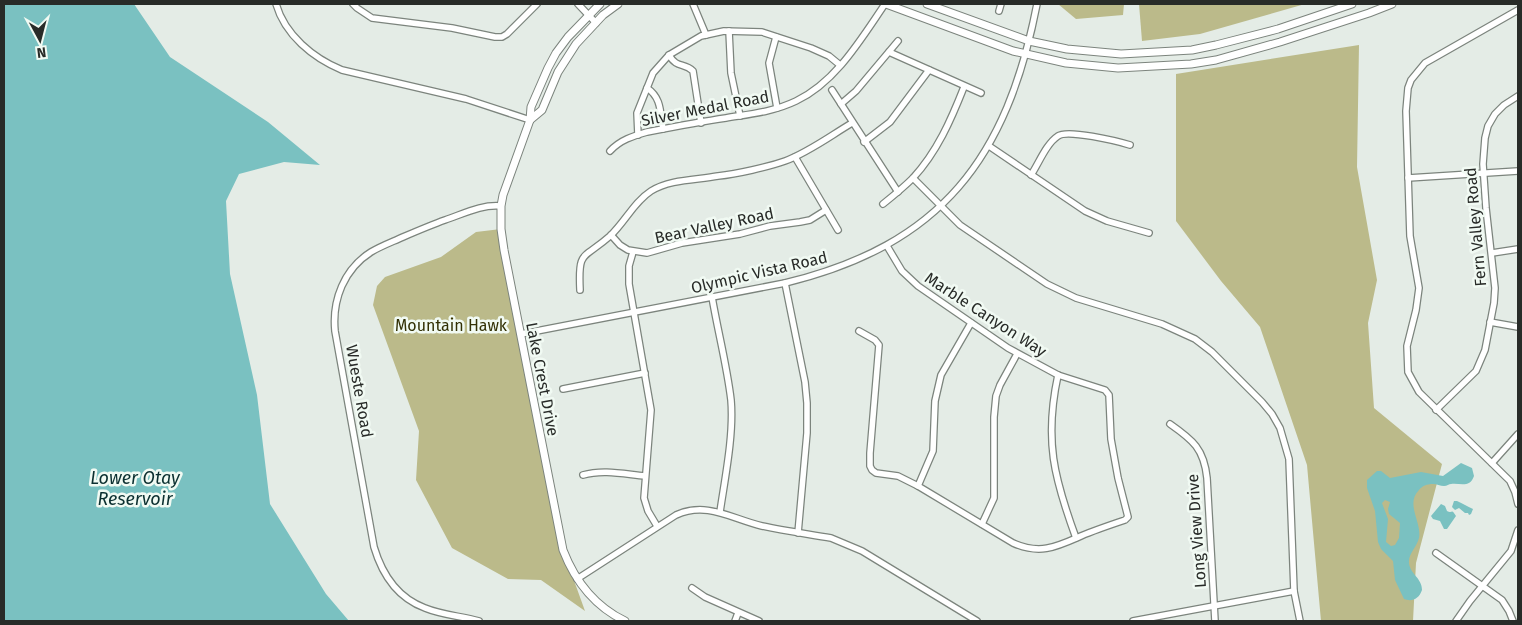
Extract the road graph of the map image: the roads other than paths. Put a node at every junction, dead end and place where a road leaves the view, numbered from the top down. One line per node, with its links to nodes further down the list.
1 (276, 4): 36 (street)
2 (353, 4): 3 (street)
3 (537, 4)
4 (578, 4): 16 (street)
5 (600, 4): 16 (main road, Lake Crest Drive)
6 (618, 4): 17 (main road, Lake Crest Drive)
7 (693, 4): 19 (street)
8 (886, 4): 24 (main road); 26 (street, Silver Medal Road)
9 (927, 4): 22 (main road)
10 (1001, 4): 15 (street)
11 (1037, 4): 22 (street, Olympic Vista Road)
12 (1352, 4): 22 (main road)
13 (1392, 4): 24 (main road)
14 (1518, 10): 50 (street)
15 (999, 11)
16 (588, 15): 17 (street); 36 (main road, Lake Crest Drive)
17 (596, 23): 36 (main road, Lake Crest Drive)
18 (728, 31): 19 (street); 20 (street); 35 (street)
19 (706, 35): 25 (street)
20 (776, 37): 26 (street); 34 (street)
21 (898, 41): 23 (street)
22 (1029, 41): 24 (street, Olympic Vista Road)
23 (889, 52): 27 (street); 33 (street)
24 (1025, 54): 42 (street, Olympic Vista Road)
25 (669, 55): 29 (street); 37 (street)
26 (840, 65): 34 (street, Silver Medal Road)
27 (929, 70): 28 (street); 41 (street)
28 (964, 86): 31 (street); 49 (street)
29 (647, 88): 39 (street); 40 (street)
30 (832, 90): 33 (street)
31 (981, 93)
32 (1518, 96): 47 (street, Fern Valley Road)
33 (840, 104): 38 (street)
34 (777, 108): 35 (street, Silver Medal Road)
35 (740, 116): 37 (street, Silver Medal Road)
36 (530, 120): 53 (main road, Lake Crest Drive)
37 (701, 123): 39 (street, Silver Medal Road)
38 (852, 123): 41 (street); 45 (street)
39 (663, 129): 40 (street, Silver Medal Road)
40 (638, 135): 44 (street, Silver Medal Road)
41 (864, 142): 51 (street)
42 (989, 146): 48 (street); 54 (street, Olympic Vista Road)
43 (1130, 146): 48 (street)
44 (610, 151)
45 (795, 157): 55 (street); 58 (street)
46 (1518, 170): 47 (street)
47 (1484, 173): 50 (street); 62 (street, Fern Valley Road)
48 (1031, 175): 57 (street)
49 (913, 178): 51 (street); 54 (street)
50 (1408, 178): 76 (street)
51 (898, 192): 52 (street)
52 (883, 204)
53 (501, 206): 71 (main road, Lake Crest Drive); 97 (street, Wueste Road)
54 (941, 206): 59 (street, Olympic Vista Road); 94 (street)
55 (826, 210): 56 (street); 61 (street, Bear Valley Road)
56 (838, 230)
57 (1149, 233)
58 (611, 235): 61 (street, Bear Valley Road); 64 (street)
59 (887, 246): 63 (street, Olympic Vista Road); 68 (street, Marble Canyon Way)
60 (1518, 249): 62 (street)
61 (633, 252): 66 (street)
62 (1492, 253): 67 (street, Fern Valley Road)
63 (785, 283): 65 (street, Olympic Vista Road); 88 (street)
64 (580, 290)
65 (712, 297): 66 (street, Olympic Vista Road); 84 (street)
66 (634, 313): 71 (street, Olympic Vista Road); 73 (street)
67 (1490, 322): 69 (street); 76 (street, Fern Valley Road)
68 (971, 324): 72 (street, Marble Canyon Way); 82 (street)
69 (1518, 326)
70 (859, 331): 82 (street)
71 (521, 334): 91 (main road, Lake Crest Drive)
72 (1017, 354): 74 (street, Marble Canyon Way); 85 (street)
73 (645, 373): 75 (street); 81 (street)
74 (1058, 375): 89 (street); 89 (street, Marble Canyon Way)
75 (563, 390)
76 (1436, 410): 79 (street)
77 (1170, 424): 95 (street, Long View Drive)
78 (1518, 434): 79 (street)
79 (1492, 462): 83 (street)
80 (584, 475): 81 (street)
81 (645, 476): 86 (street)
82 (918, 486): 85 (street)
83 (1518, 504)
84 (720, 512): 86 (street); 88 (street)
85 (982, 524): 89 (street)
86 (657, 526): 91 (street)
87 (1518, 530): 92 (street)
88 (798, 533): 101 (street)
89 (1076, 538)
90 (1436, 553): 92 (street)
91 (577, 579): 98 (main road, Lake Crest Drive)
92 (1483, 586): 105 (street); 106 (street)
93 (692, 588): 96 (street)
94 (1294, 591): 95 (street); 104 (street)
95 (1214, 606): 102 (street); 103 (street, Long View Drive)
96 (738, 613): 99 (street); 100 (street)
97 (479, 621)
98 (625, 621)
99 (735, 621)
100 (760, 621)
101 (977, 621)
102 (1133, 621)
103 (1215, 621)
104 (1300, 621)
105 (1456, 621)
106 (1513, 621)

